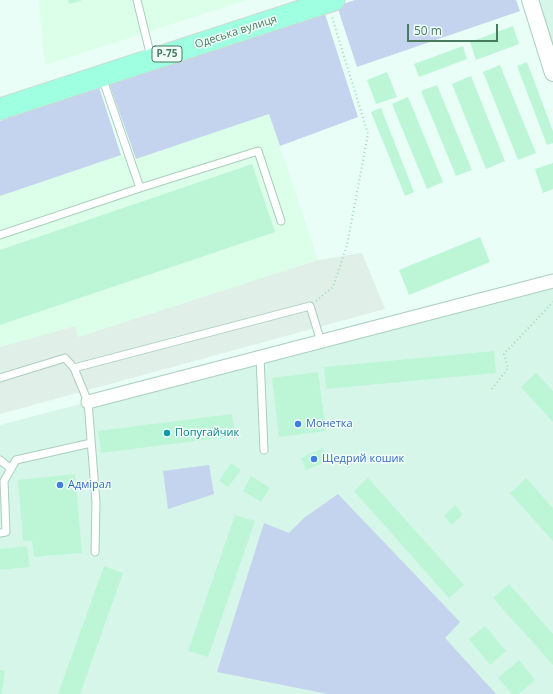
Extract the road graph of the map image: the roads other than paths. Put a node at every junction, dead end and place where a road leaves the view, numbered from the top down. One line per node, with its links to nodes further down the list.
1 (137, 0): 4 (lane)
2 (530, 0): 5 (street)
3 (329, 1): 4 (main road, Одеська вулиця / Р-75)
4 (152, 59): 6 (main road, Одеська вулиця / Р-75)
5 (553, 73)
6 (102, 76): 7 (main road, Одеська вулиця / Р-75); 8 (lane)
7 (0, 109)
8 (140, 188): 9 (lane); 10 (lane)
9 (280, 221)
10 (0, 235)
11 (553, 281): 12 (street)
12 (321, 342): 13 (street); 14 (lane)
13 (260, 357): 16 (street); 18 (lane)
14 (74, 368): 15 (lane); 16 (lane)
15 (0, 378)
16 (88, 402): 17 (lane)
17 (91, 442): 20 (lane); 22 (lane)
18 (264, 450)
19 (0, 460): 20 (lane)
20 (11, 469): 21 (lane)
21 (0, 534)
22 (95, 552)

